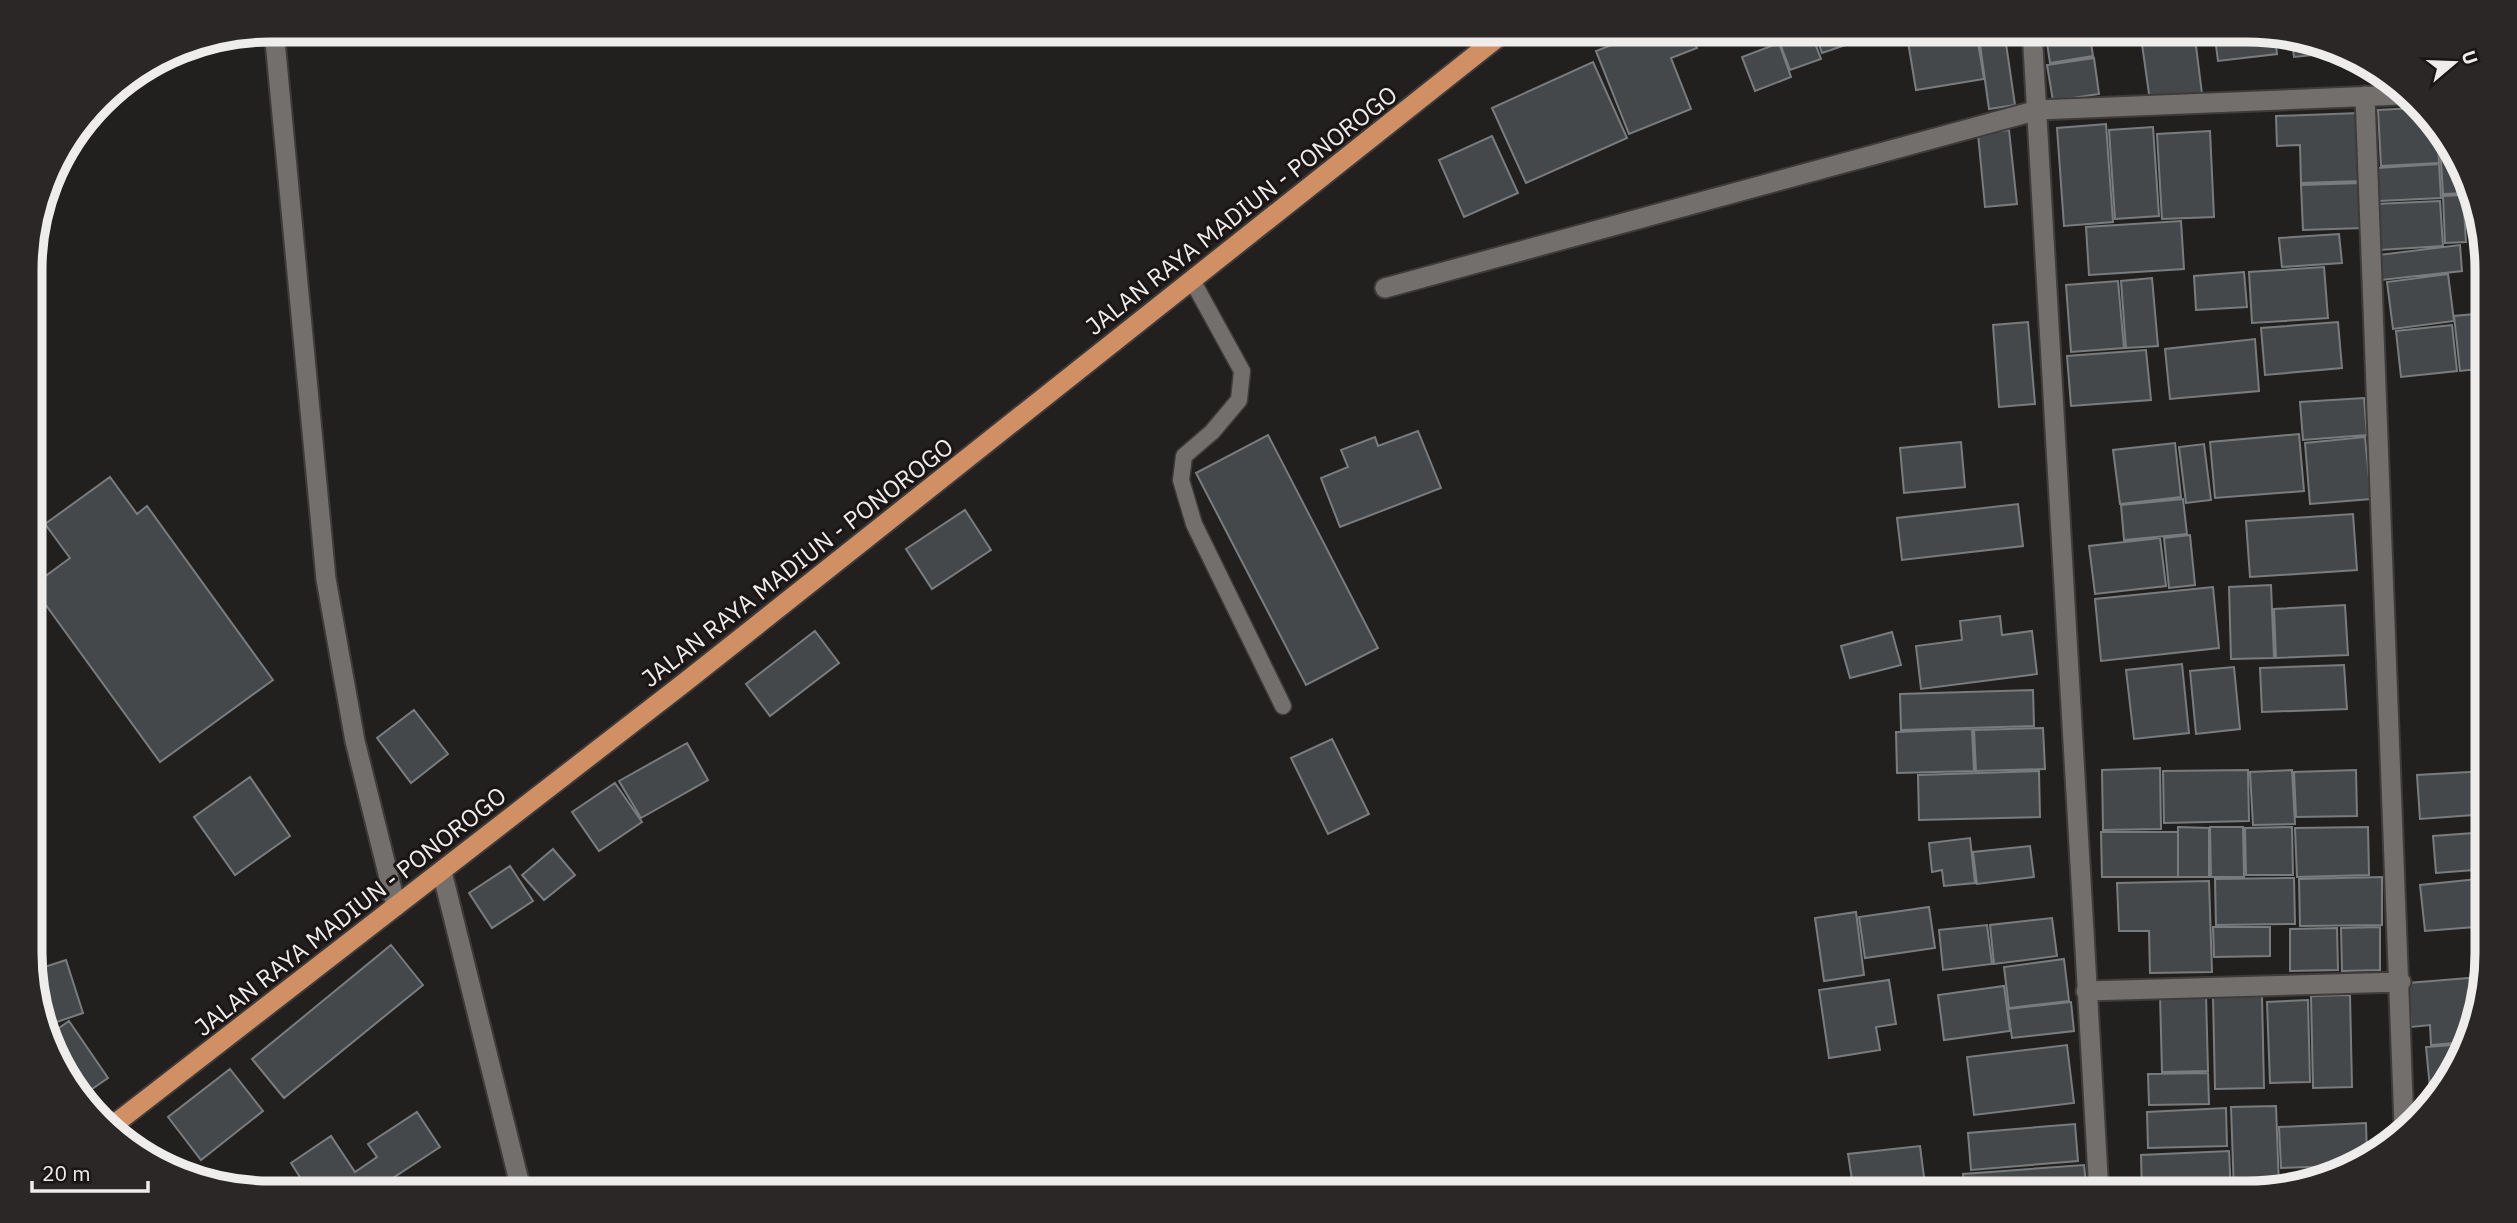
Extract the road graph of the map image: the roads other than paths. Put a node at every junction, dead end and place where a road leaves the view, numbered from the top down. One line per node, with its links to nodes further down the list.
1 (275, 42): 11 (street)
2 (1492, 42): 7 (highway, JALAN RAYA MADIUN - PONOROGO)
3 (2033, 42): 6 (street)
4 (2392, 95): 5 (street)
5 (2365, 96): 6 (street); 12 (street)
6 (2038, 110): 8 (street); 13 (street)
7 (1192, 280): 9 (lane); 10 (highway, JALAN RAYA MADIUN - PONOROGO)
8 (1385, 288)
9 (1283, 706)
10 (442, 872): 11 (highway, JALAN RAYA MADIUN - PONOROGO); 16 (street)
11 (396, 906): 15 (highway, JALAN RAYA MADIUN - PONOROGO)
12 (2401, 982): 13 (street); 14 (street)
13 (2086, 991): 17 (street)
14 (2404, 1117)
15 (118, 1122)
16 (519, 1181)
17 (2098, 1181)

